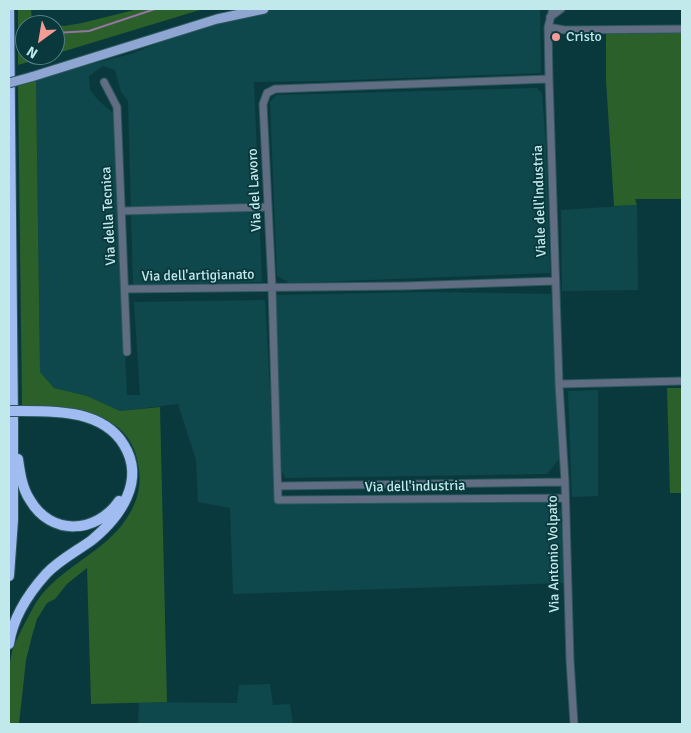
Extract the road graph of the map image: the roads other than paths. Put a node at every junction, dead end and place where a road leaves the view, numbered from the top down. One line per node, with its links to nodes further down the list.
1 (9, 9): 22 (highway)
2 (264, 9): 8 (main road)
3 (553, 9): 5 (street, Viale dell'Industria)
4 (561, 9): 5 (street)
5 (550, 18): 6 (street, Viale dell'Industria)
6 (548, 27): 7 (street); 10 (street, Viale dell'Industria)
7 (682, 29)
8 (31, 74): 9 (main road); 12 (main road, bridge)
9 (9, 78)
10 (549, 79): 13 (street, Via del Lavoro); 15 (street, Viale dell'Industria)
11 (104, 82): 14 (street, Via della Tecnica)
12 (9, 83)
13 (268, 207): 14 (street); 16 (street, Via del Lavoro)
14 (122, 211): 17 (street, Via della Tecnica)
15 (555, 281): 16 (street); 20 (street, Viale dell'Industria)
16 (272, 287): 17 (street, Via dell'artigianato); 24 (street)
17 (125, 289): 18 (street, Via della Tecnica)
18 (127, 352)
19 (682, 381): 20 (street)
20 (559, 384): 23 (street, Via Antonio Volpato)
21 (9, 411): 22 (highway, bridge)
22 (16, 417): 22 (highway); 28 (highway); 29 (highway)
23 (565, 482): 25 (street, Via dell'industria); 26 (street, Via Antonio Volpato)
24 (278, 486): 25 (street, Via dell'industria); 27 (street, Via dell'industria)
25 (295, 486): 27 (street)
26 (565, 498): 27 (street, Via dell'industria); 30 (street, Via Antonio Volpato)
27 (296, 500)
28 (9, 576)
29 (9, 644)
30 (574, 724)

